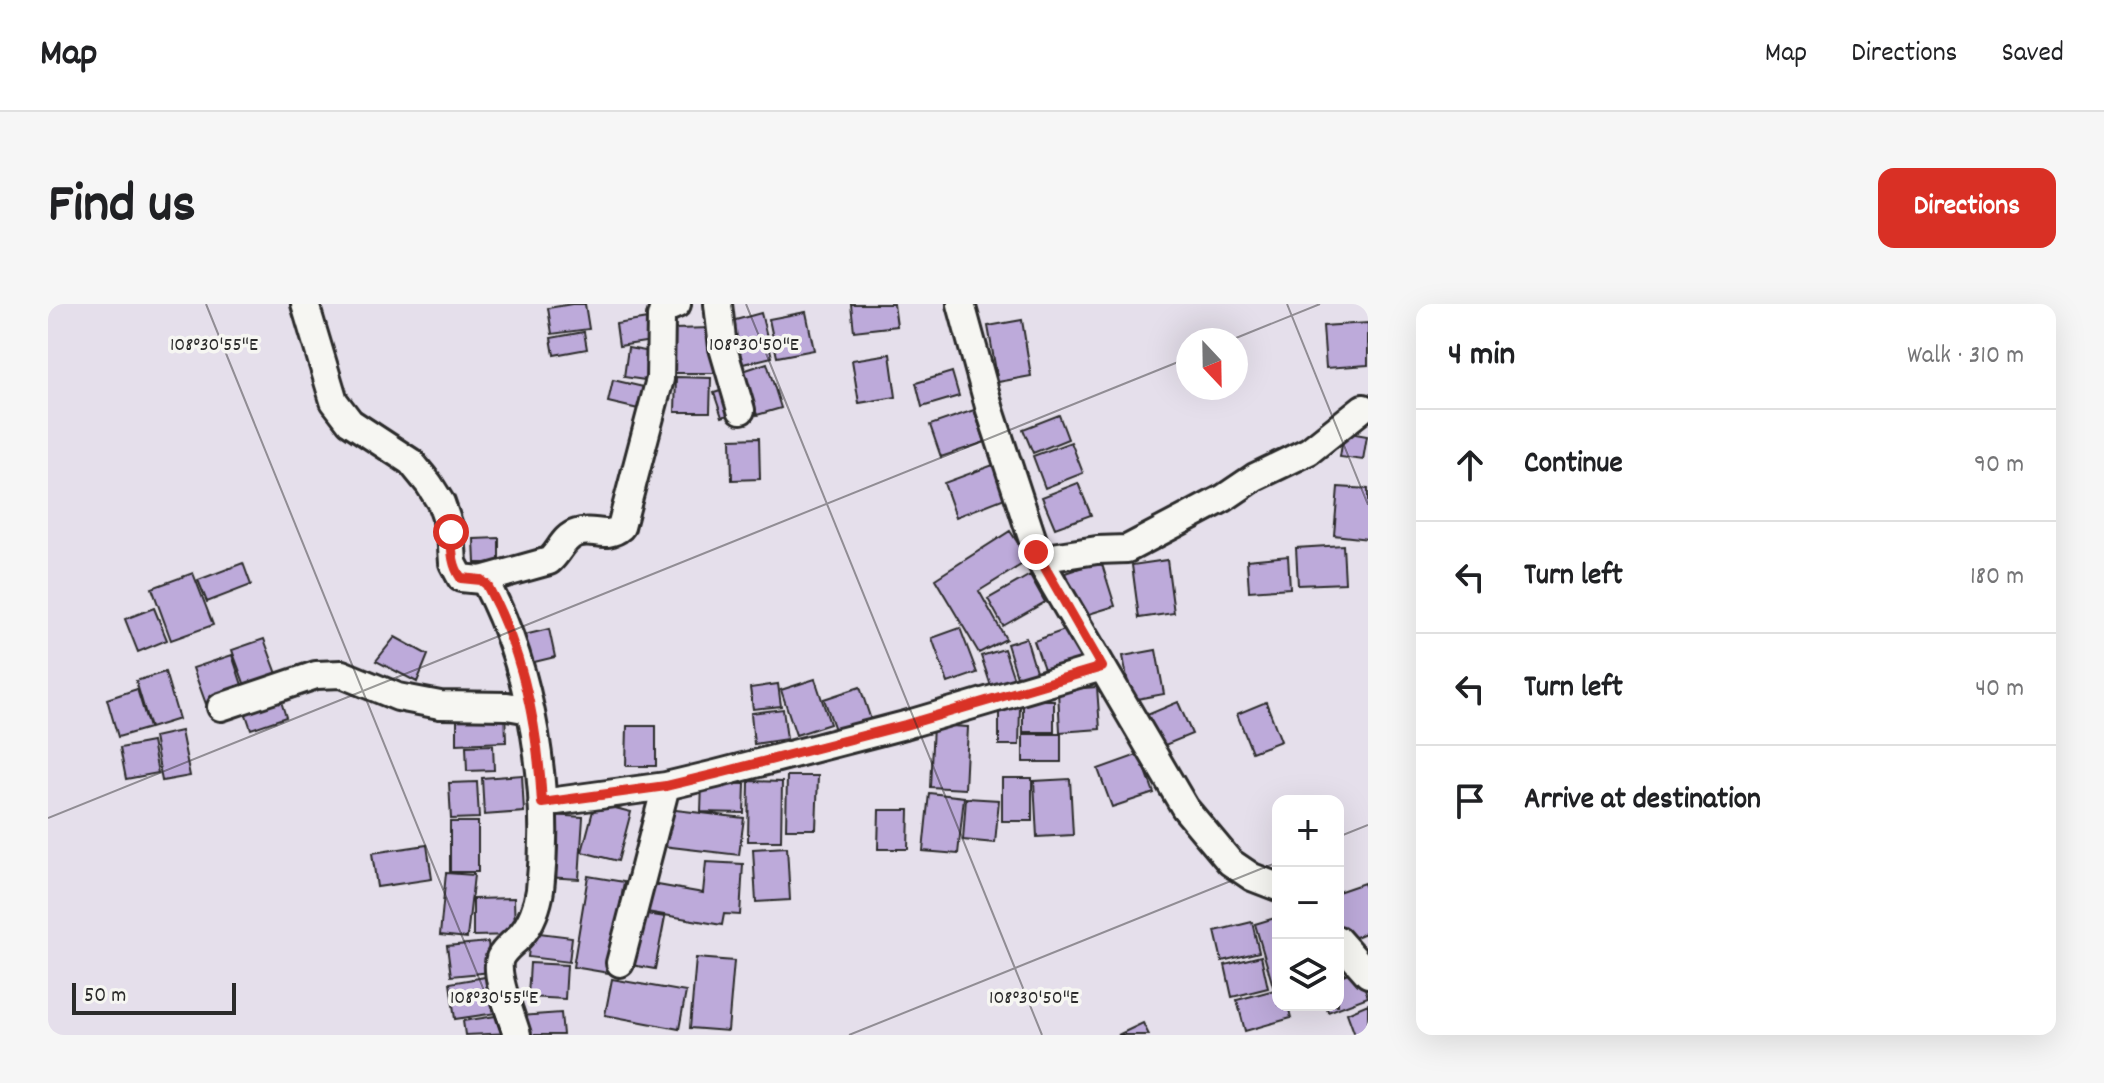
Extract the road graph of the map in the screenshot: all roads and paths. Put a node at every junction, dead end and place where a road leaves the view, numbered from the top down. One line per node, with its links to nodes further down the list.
1 (305, 304): 8 (street)
2 (677, 304): 8 (street)
3 (718, 304): 6 (street)
4 (961, 304): 7 (street)
5 (1363, 408): 7 (street)
6 (741, 410)
7 (1039, 559): 9 (street)
8 (481, 580): 11 (street)
9 (1102, 667): 12 (street); 14 (street)
10 (221, 707): 11 (street)
11 (530, 710): 13 (street)
12 (666, 786): 13 (street); 16 (street)
13 (542, 803): 18 (street)
14 (1272, 885)
15 (1344, 947): 17 (street)
16 (620, 963)
17 (1368, 974)
18 (517, 1035)

